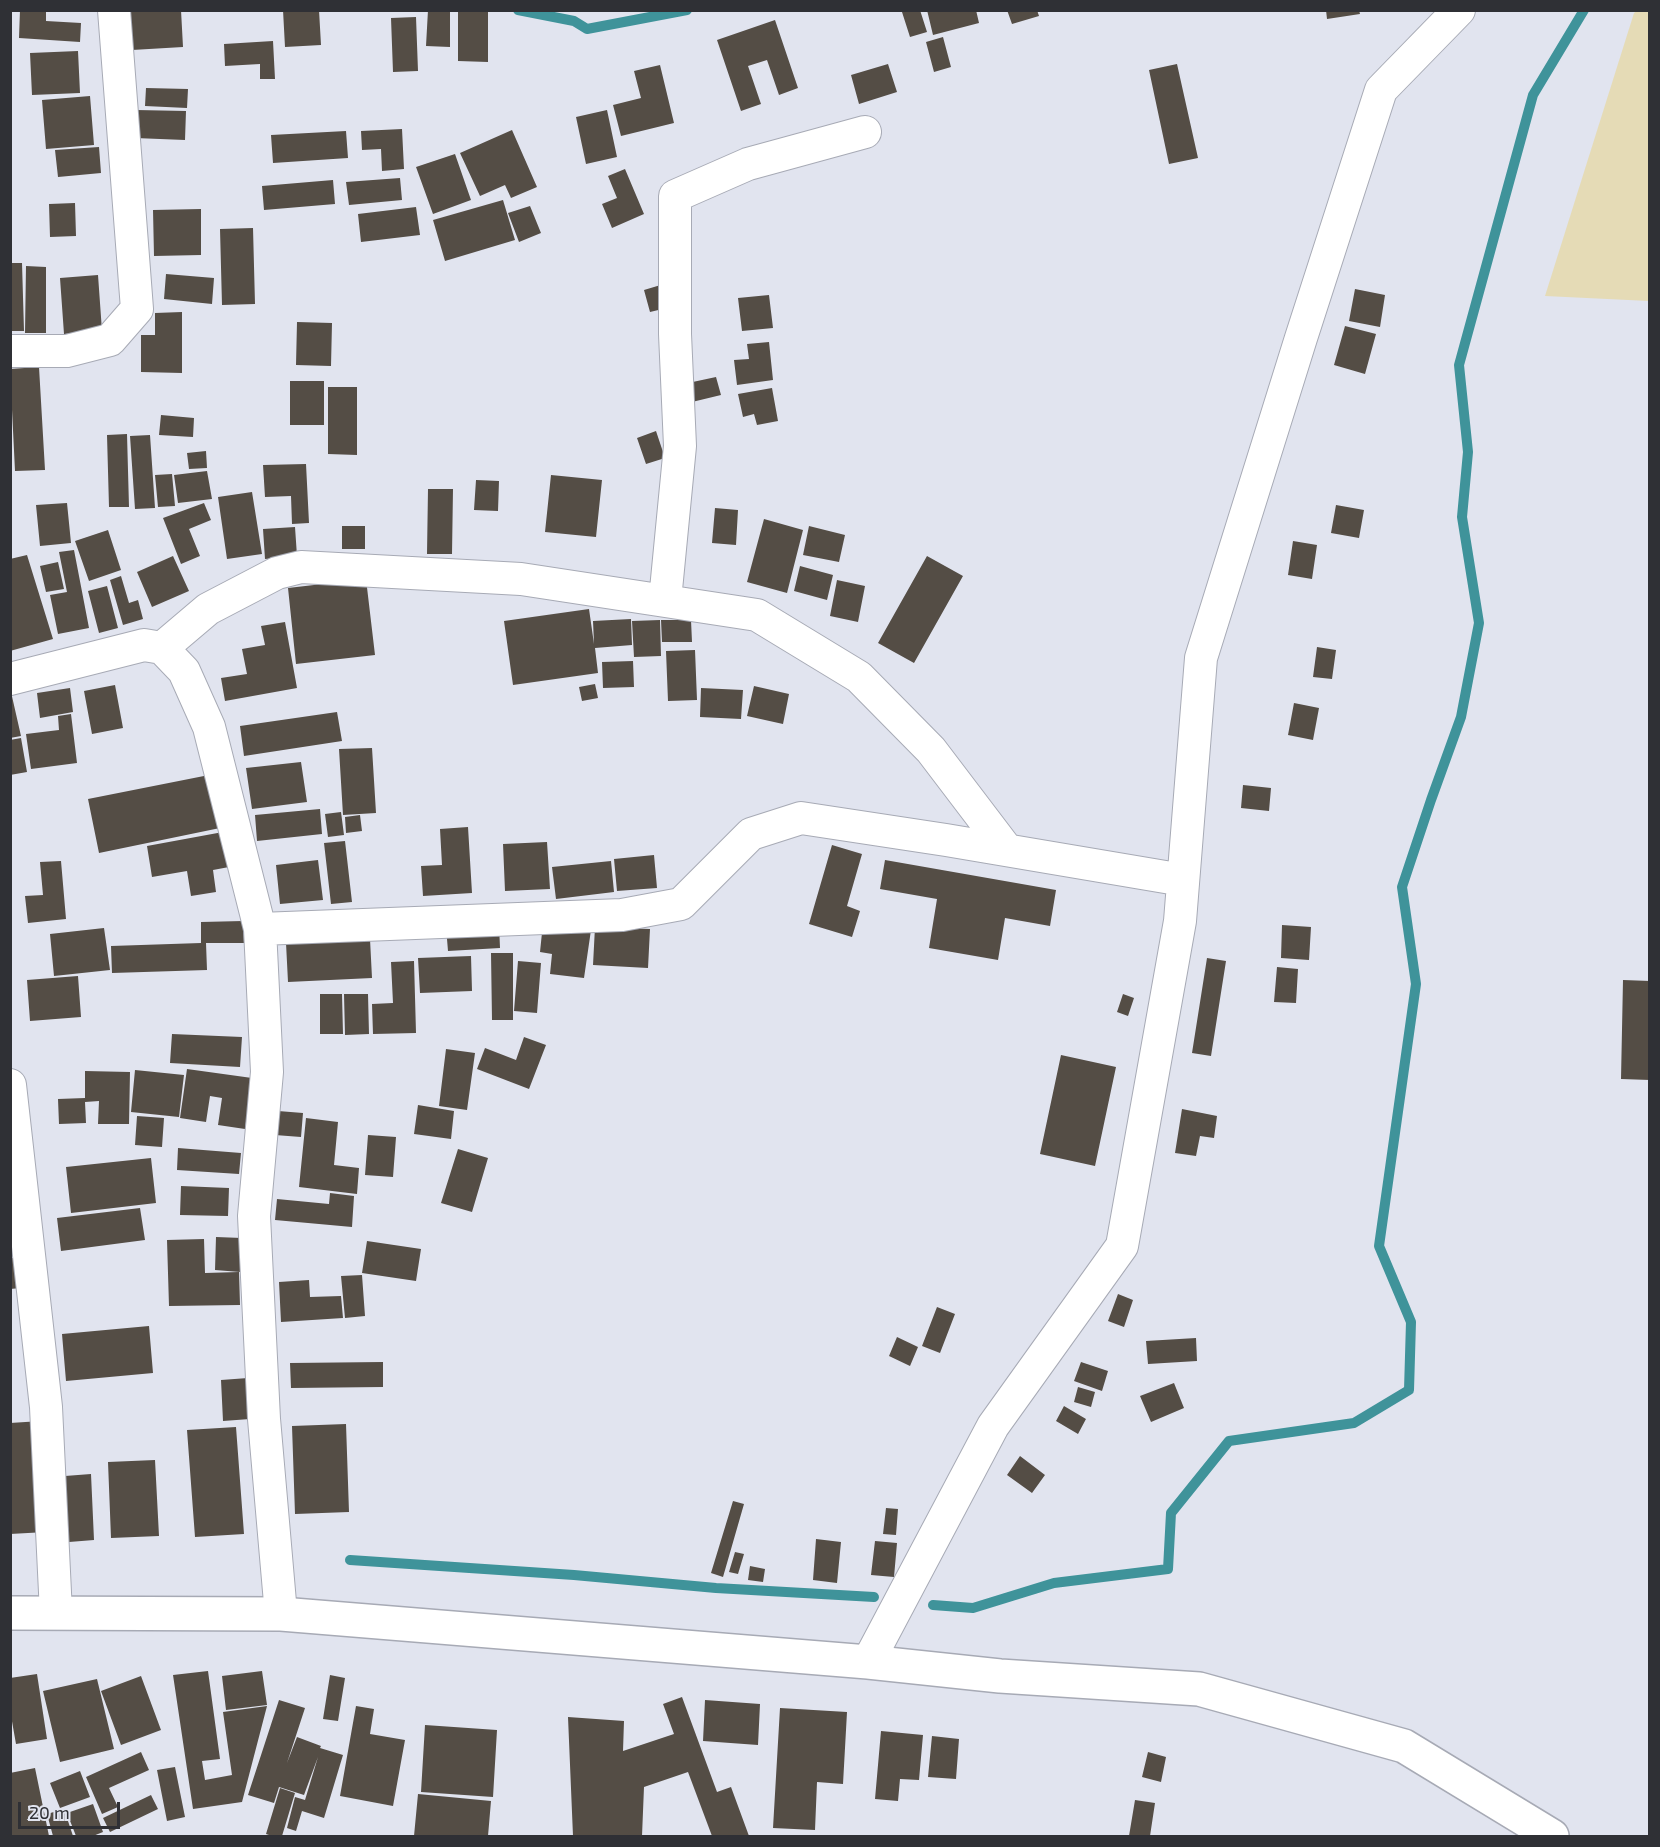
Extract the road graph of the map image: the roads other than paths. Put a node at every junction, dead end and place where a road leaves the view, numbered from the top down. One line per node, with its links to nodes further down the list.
1 (114, 10): 4 (street)
2 (1459, 10): 9 (street)
3 (865, 132): 5 (street)
4 (10, 351)
5 (665, 600): 6 (street); 8 (street)
6 (162, 648): 7 (street); 10 (street)
7 (10, 679)
8 (1007, 850): 9 (street); 10 (street)
9 (1183, 880): 15 (street)
10 (260, 929): 14 (street)
11 (10, 1085): 13 (street)
12 (10, 1613): 13 (main road)
13 (56, 1613): 14 (main road)
14 (281, 1614): 15 (main road)
15 (868, 1662): 16 (main road)
16 (1552, 1836)

